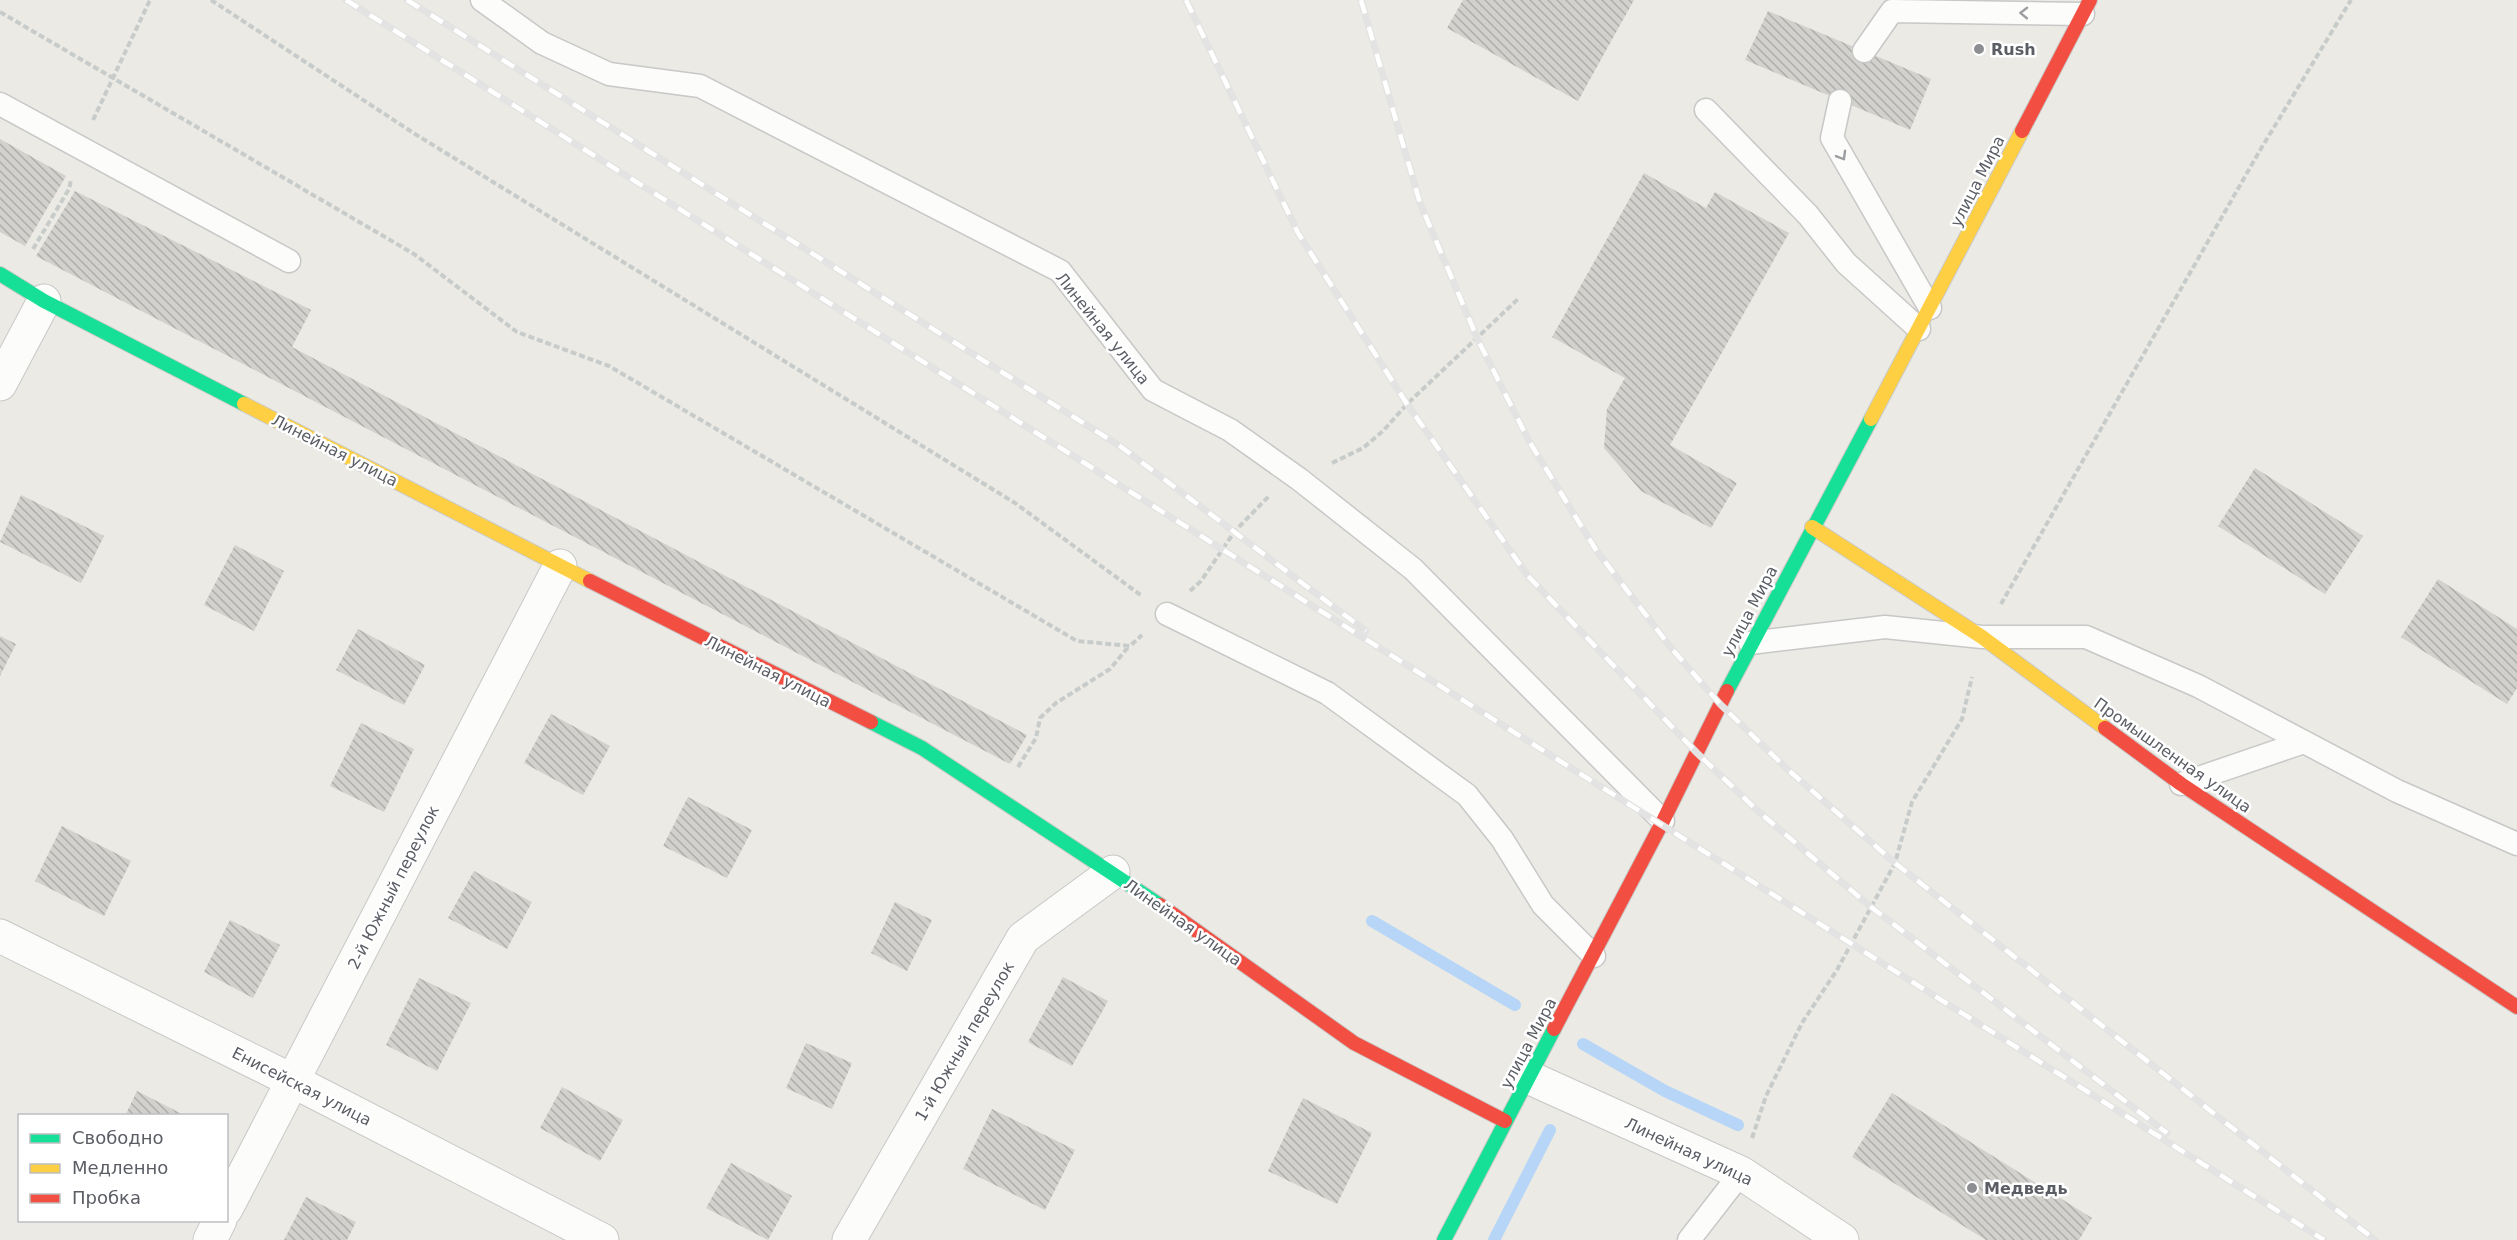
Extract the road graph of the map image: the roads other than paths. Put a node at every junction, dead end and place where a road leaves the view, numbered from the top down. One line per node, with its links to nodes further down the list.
1 (482, 0): 20 (lane, Линейная улица)
2 (2086, 7): 3 (lane, one-way to 3); 10 (street, улица Мира)
3 (1864, 51)
4 (1840, 101): 10 (lane, one-way to 10)
5 (0, 104): 7 (lane)
6 (1706, 110): 11 (lane)
7 (289, 261)
8 (0, 274): 9 (street, Линейная улица)
9 (44, 301): 12 (street); 14 (street, Линейная улица)
10 (1930, 308): 11 (street, улица Мира)
11 (1918, 329): 13 (street, улица Мира)
12 (0, 384)
13 (1812, 528): 16 (street, Промышленная улица); 17 (street, улица Мира)
14 (560, 566): 22 (street, Линейная улица); 27 (street, 2-й Южный переулок)
15 (1167, 614): 24 (lane)
16 (1982, 637): 17 (lane); 18 (lane); 19 (street, Промышленная улица)
17 (1750, 643): 20 (street, улица Мира)
18 (2304, 742): 19 (lane); 21 (lane)
19 (2181, 784): 25 (street, Промышленная улица)
20 (1663, 821): 24 (street, улица Мира)
21 (2517, 844)
22 (1113, 872): 28 (street, Линейная улица); 34 (street, 1-й Южный переулок)
23 (0, 936): 27 (street, Енисейская улица)
24 (1594, 957): 26 (street, улица Мира)
25 (2517, 1007)
26 (1528, 1077): 28 (street, улица Мира); 29 (street, Линейная улица)
27 (293, 1081): 30 (street, 2-й Южный переулок); 33 (street, Енисейская улица)
28 (1505, 1121): 35 (street, улица Мира)
29 (1742, 1173): 36 (lane); 37 (street, Линейная улица)
30 (228, 1205)
31 (219, 1222): 32 (street)
32 (210, 1240)
33 (602, 1240)
34 (849, 1240)
35 (1444, 1240)
36 (1689, 1240)
37 (1842, 1240)

